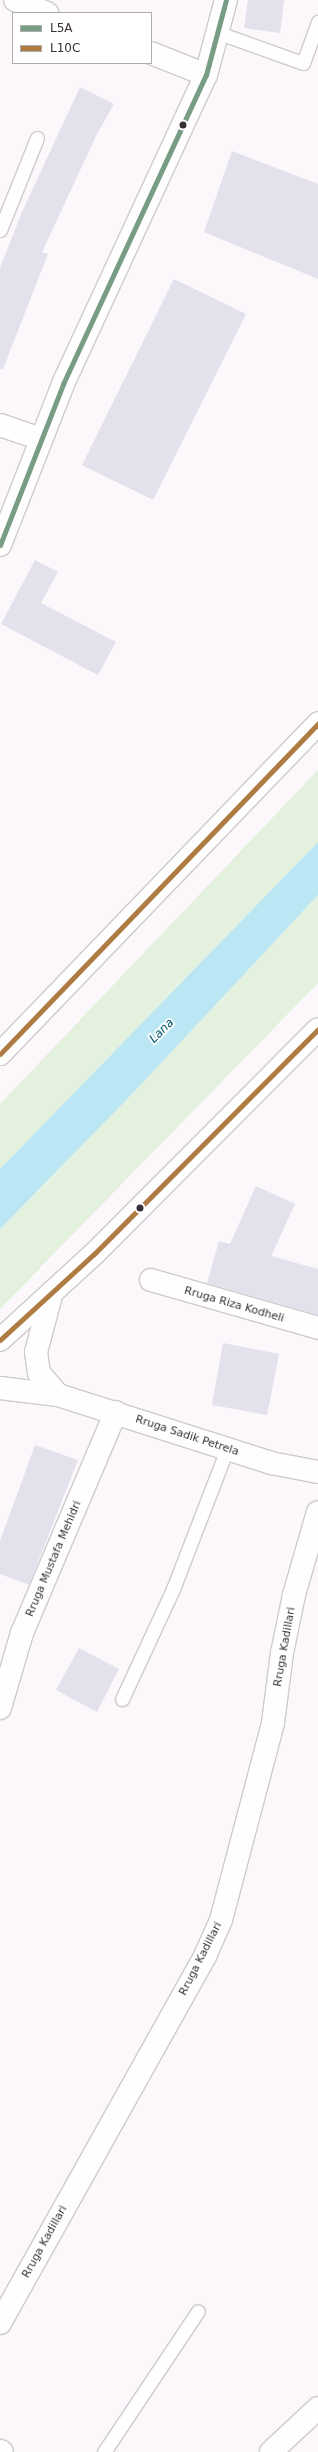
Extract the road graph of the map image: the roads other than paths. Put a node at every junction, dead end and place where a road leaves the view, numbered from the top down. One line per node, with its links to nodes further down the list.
1 (15, 0): 3 (main road)
2 (226, 0): 5 (main road)
3 (45, 12)
4 (318, 22): 5 (lane)
5 (219, 33): 7 (main road)
6 (152, 53): 7 (main road)
7 (206, 76): 11 (main road)
8 (37, 138): 9 (lane)
9 (0, 230)
10 (0, 425): 11 (main road)
11 (41, 439): 12 (main road)
12 (0, 545)
13 (318, 724): 15 (main road)
14 (318, 1029): 17 (main road)
15 (0, 1054)
16 (151, 1280): 18 (main road, Rruga Riza Kodheli)
17 (52, 1292): 19 (main road); 21 (main road)
18 (318, 1328)
19 (0, 1340)
20 (0, 1388): 21 (main road, Rruga Sadik Petrela)
21 (58, 1395): 22 (main road, Rruga Sadik Petrela)
22 (116, 1412): 23 (main road, Rruga Sadik Petrela); 27 (main road, Rruga Mustafa Mehidri)
23 (227, 1449): 24 (main road, Rruga Sadik Petrela); 26 (lane)
24 (318, 1472)
25 (318, 1512): 29 (main road, Rruga Kadillari)
26 (122, 1699)
27 (0, 1708)
28 (198, 2311): 31 (lane)
29 (0, 2322)
30 (318, 2408): 32 (main road)
31 (104, 2452)
32 (271, 2452)

